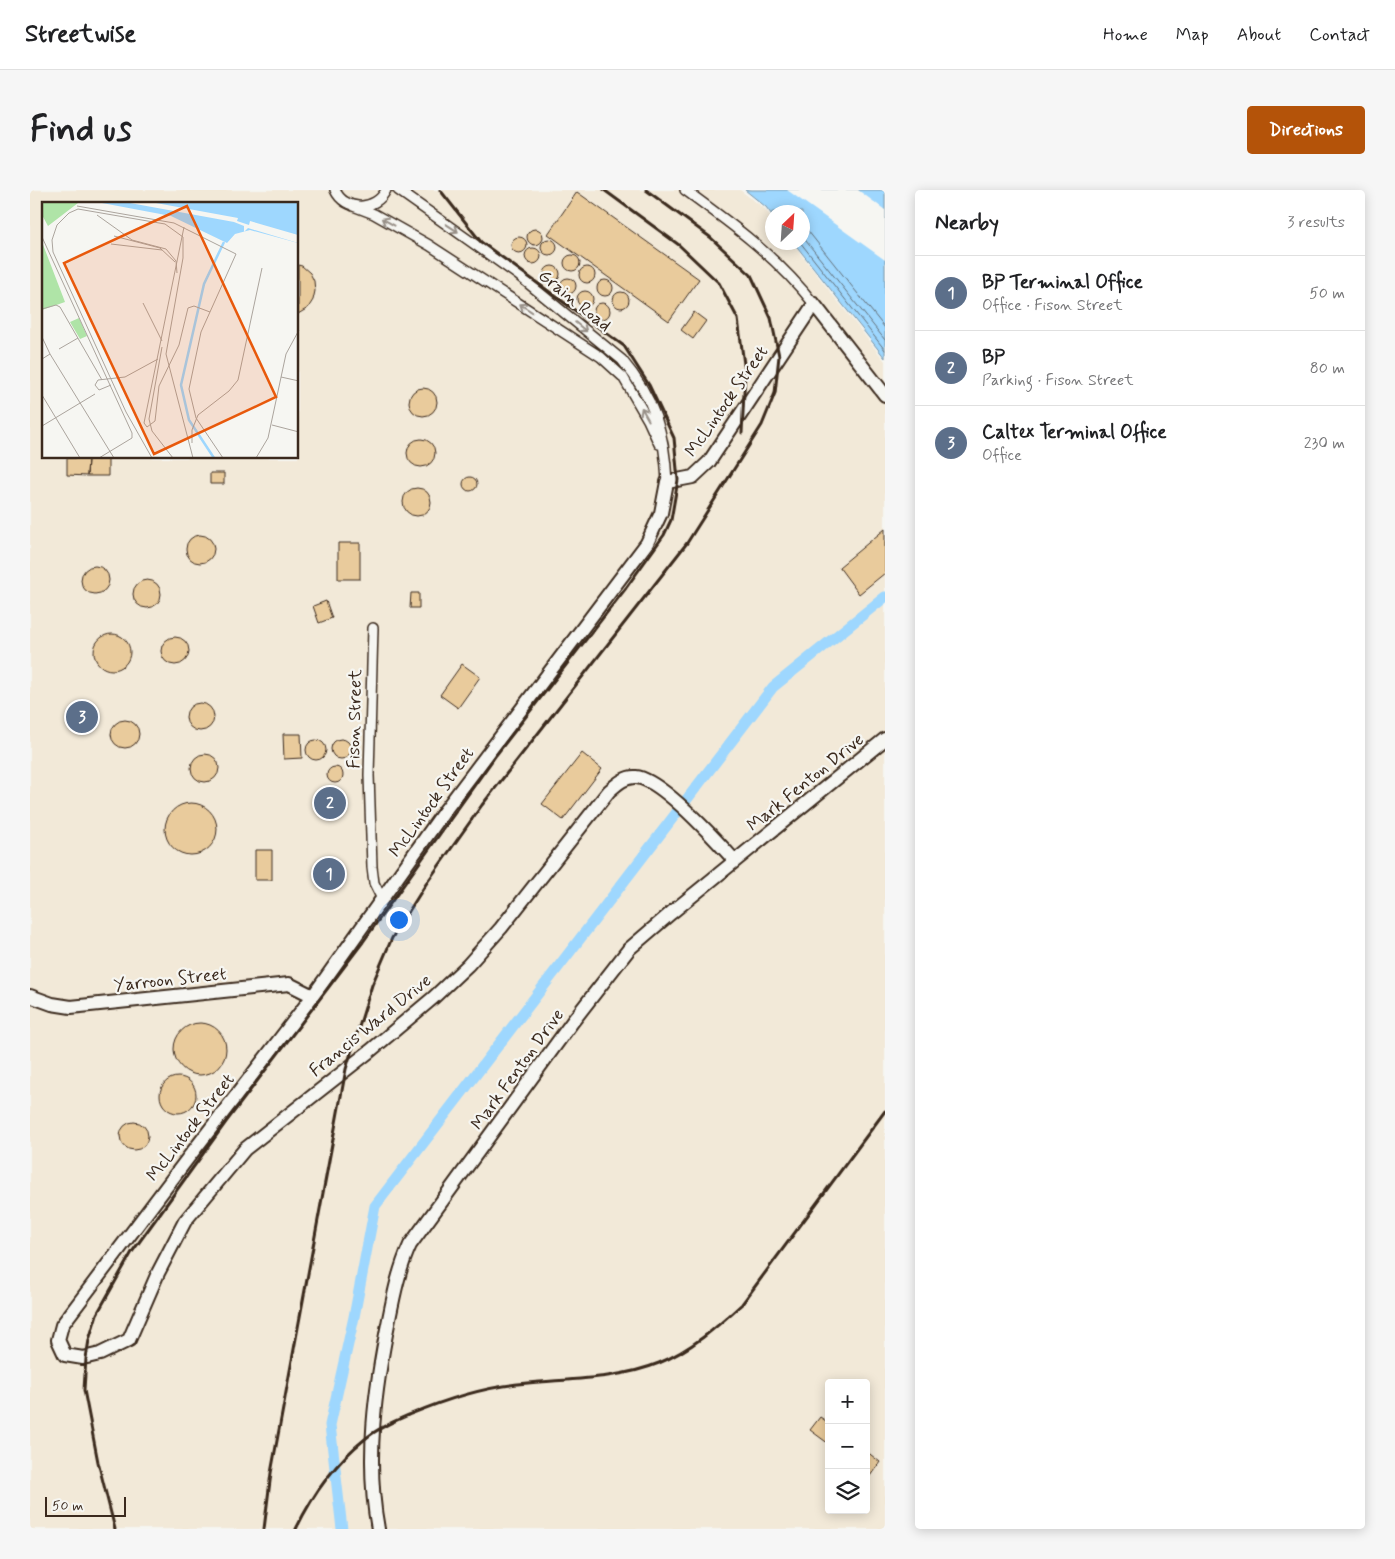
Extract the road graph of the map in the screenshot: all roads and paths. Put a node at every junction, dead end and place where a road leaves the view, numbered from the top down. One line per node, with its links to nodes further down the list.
1 (335, 190): 5 (street)
2 (386, 190): 5 (street)
3 (398, 190): 8 (street, Grain Road, one-way to 8)
4 (685, 190): 6 (street)
5 (353, 206): 8 (street, one-way to 5)
6 (814, 304): 7 (street); 9 (street, McLintock Street)
7 (885, 395)
8 (666, 458): 9 (street, Grain Road)
9 (667, 482): 13 (street, McLintock Street)
10 (373, 628): 13 (street, Fison Street)
11 (885, 739): 12 (street, Mark Fenton Drive)
12 (735, 861): 16 (street, Francis Ward Drive); 17 (street, Mark Fenton Drive)
13 (382, 900): 15 (street, McLintock Street)
14 (30, 996): 15 (street, Yarroon Street)
15 (313, 996): 16 (street, McLintock Street)
16 (62, 1325)
17 (378, 1529)

